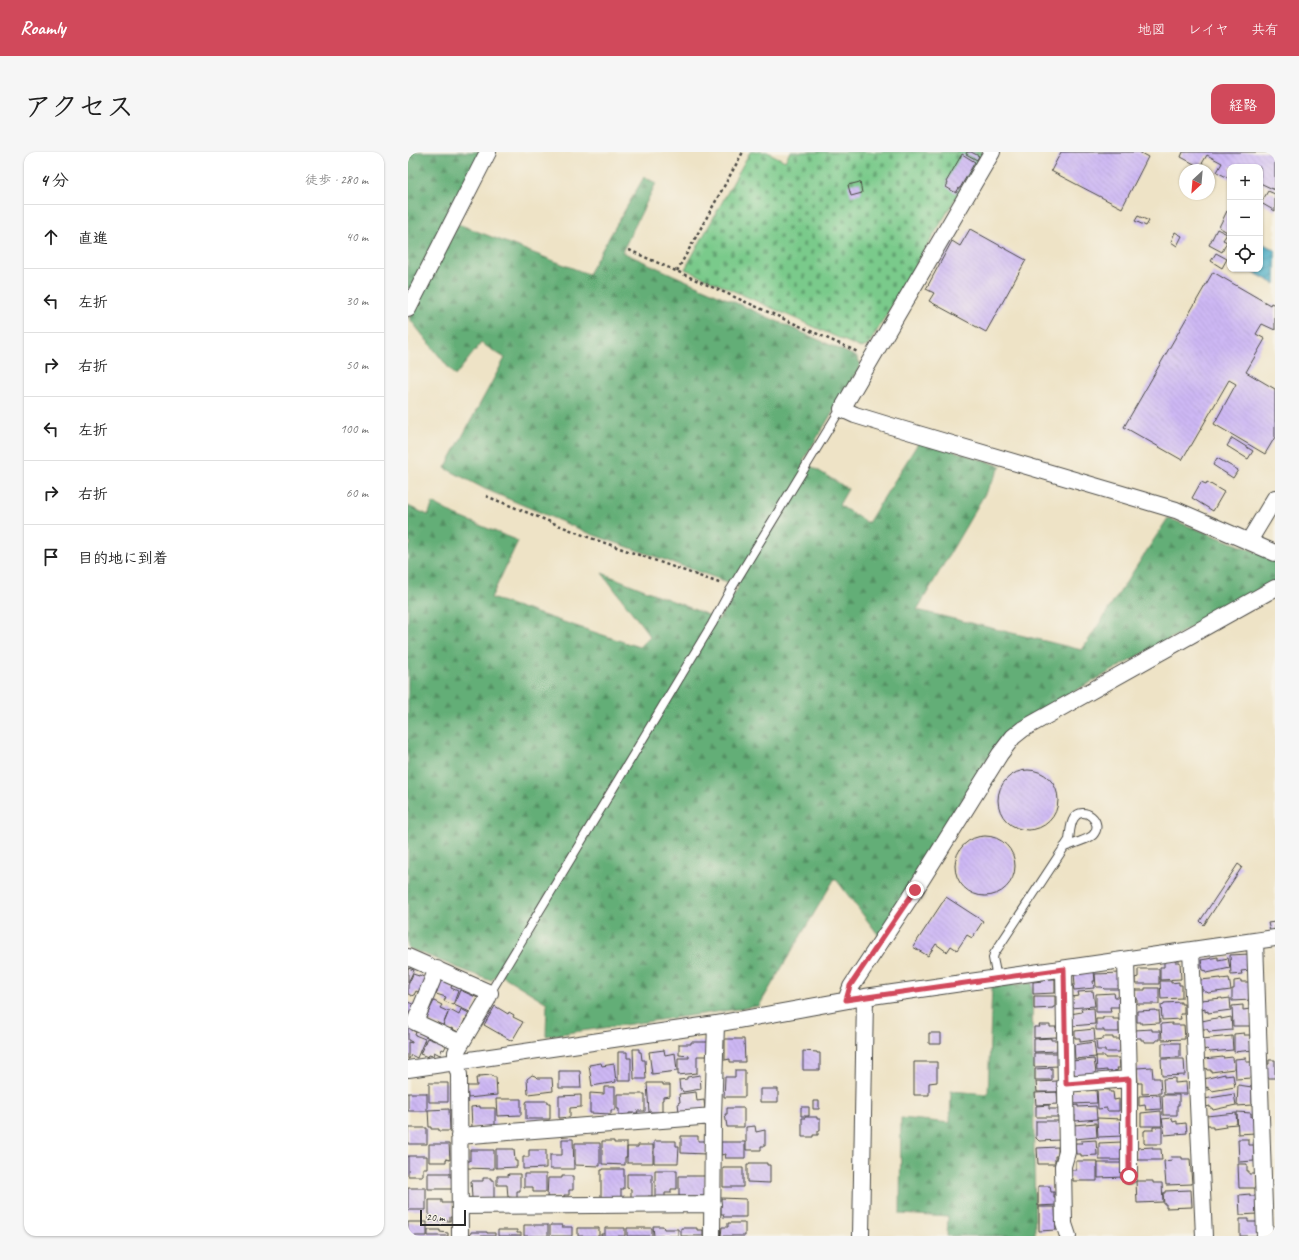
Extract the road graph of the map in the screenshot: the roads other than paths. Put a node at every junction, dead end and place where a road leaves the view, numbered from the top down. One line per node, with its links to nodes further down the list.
1 (488, 152): 3 (street)
2 (992, 152): 4 (street)
3 (408, 309)
4 (842, 409): 6 (street); 18 (lane)
5 (1275, 498): 6 (street)
6 (1249, 541): 7 (street)
7 (1275, 553)
8 (1275, 588): 20 (street)
9 (1064, 847): 9 (lane); 17 (lane)
10 (1275, 938): 11 (street)
11 (1255, 941): 12 (street); 37 (street)
12 (1191, 950): 14 (street); 36 (street)
13 (408, 957): 15 (street)
14 (1126, 960): 16 (street); 25 (street)
15 (437, 969): 18 (street); 22 (street)
16 (1064, 969): 17 (street); 26 (street)
17 (997, 978): 19 (street)
18 (490, 993): 22 (street)
19 (865, 997): 20 (street); 34 (street)
20 (846, 1000): 21 (street)
21 (716, 1024): 23 (street); 27 (street)
22 (461, 1043): 23 (street)
23 (456, 1062): 24 (street); 28 (street)
24 (408, 1069)
25 (1129, 1079): 26 (street); 29 (street)
26 (1066, 1084): 35 (street)
27 (713, 1116): 28 (street); 30 (street)
28 (459, 1136): 31 (street)
29 (1129, 1176)
30 (713, 1204): 31 (street); 33 (street)
31 (460, 1206): 32 (street)
32 (460, 1236)
33 (712, 1236)
34 (861, 1236)
35 (1068, 1236)
36 (1204, 1236)
37 (1265, 1236)

